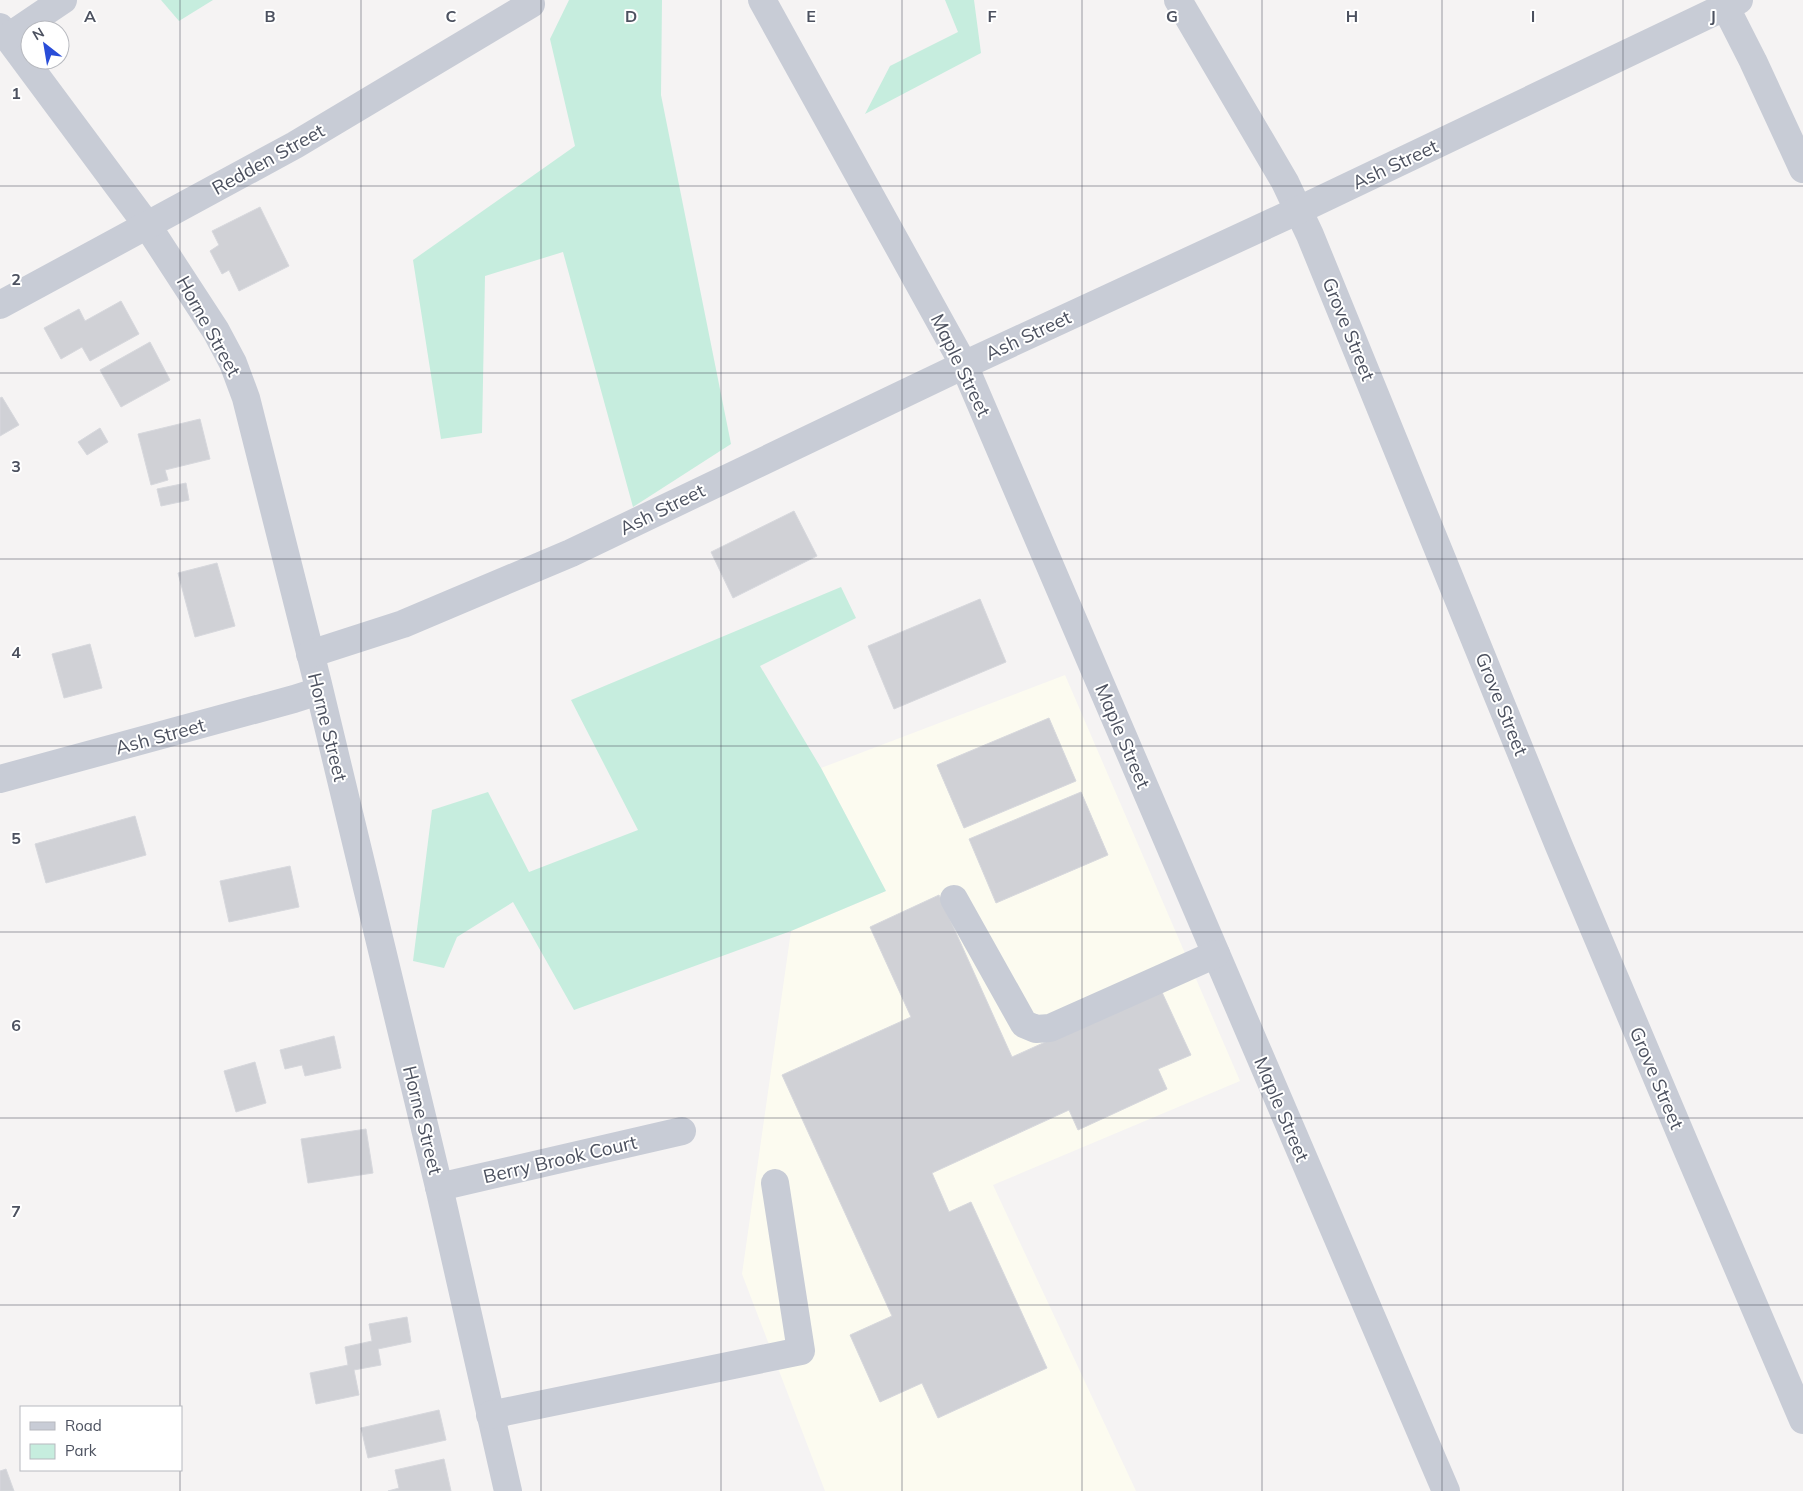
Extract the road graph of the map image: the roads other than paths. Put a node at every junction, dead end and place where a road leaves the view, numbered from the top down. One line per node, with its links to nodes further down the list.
1 (63, 0): 6 (street)
2 (762, 0): 11 (street, Maple Street)
3 (1178, 0): 8 (street, Grove Street)
4 (1729, 2): 7 (street); 8 (street, Ash Street)
5 (531, 4): 9 (street, Redden Street)
6 (4, 32): 9 (street, Horne Street)
7 (1803, 169)
8 (1298, 210): 11 (street, Ash Street); 21 (street, Grove Street)
9 (147, 225): 10 (street, Redden Street); 12 (street, Horne Street)
10 (0, 305)
11 (964, 365): 12 (street, Ash Street); 16 (street, Maple Street)
12 (310, 654): 13 (street, Horne Street)
13 (319, 691): 14 (street, Ash Street); 19 (street, Horne Street)
14 (0, 779)
15 (954, 899): 16 (street)
16 (1216, 954): 23 (street, Maple Street)
17 (682, 1131): 19 (street, Berry Brook Court)
18 (775, 1183): 20 (street)
19 (439, 1187): 20 (street, Horne Street)
20 (490, 1415): 22 (street, Horne Street)
21 (1803, 1420)
22 (508, 1491)
23 (1446, 1491)

